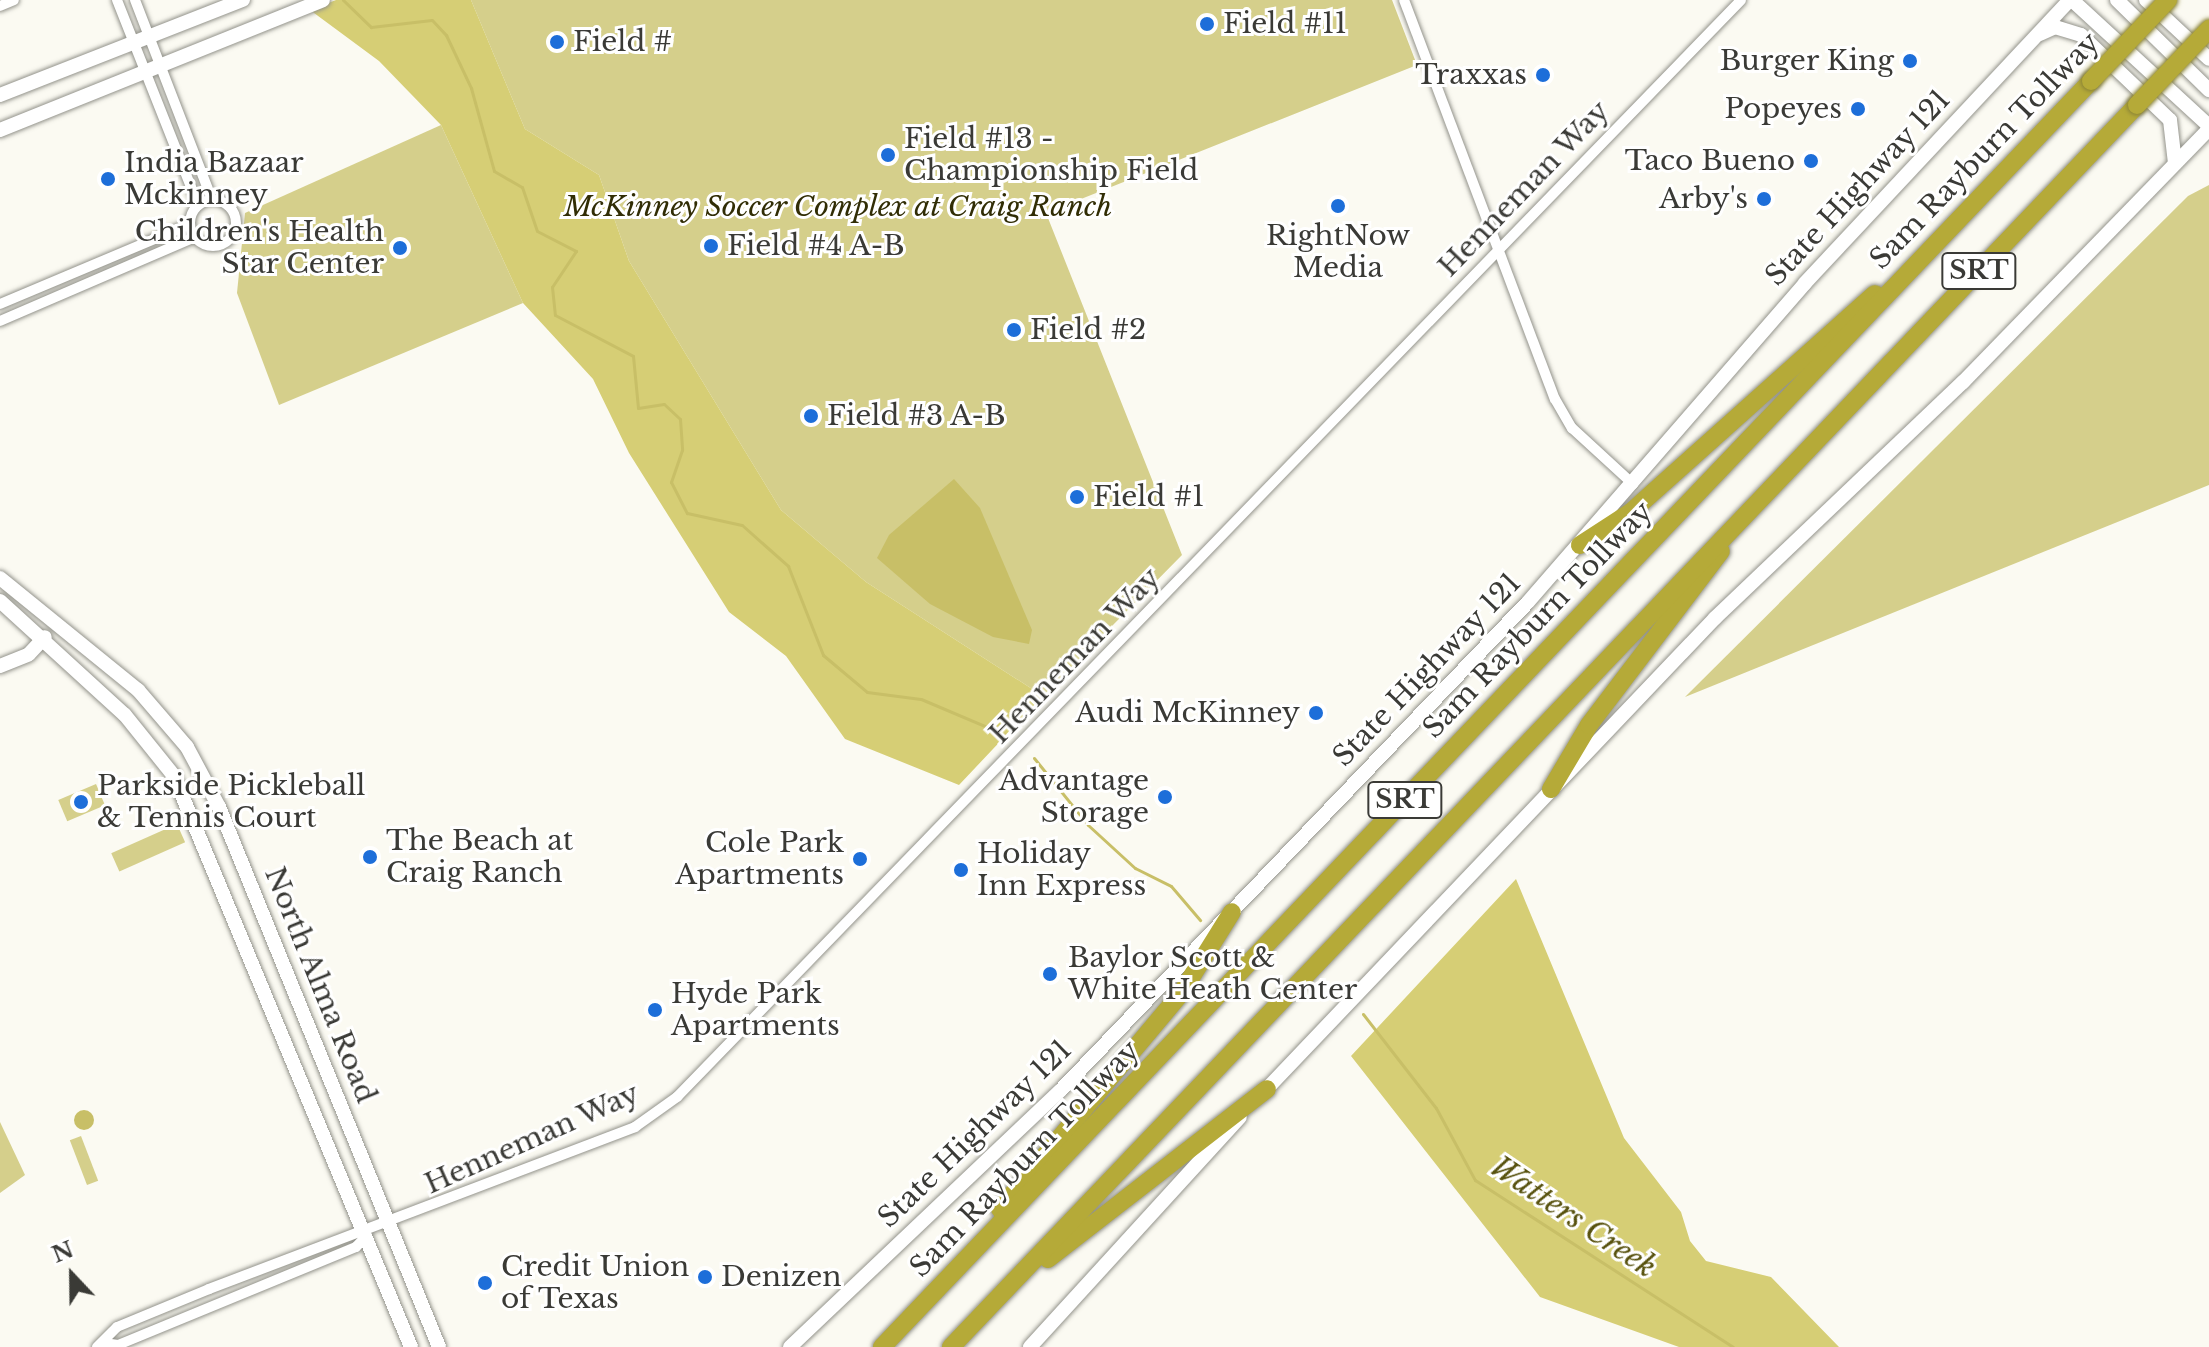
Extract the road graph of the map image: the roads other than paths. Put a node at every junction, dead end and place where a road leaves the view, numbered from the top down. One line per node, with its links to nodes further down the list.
1 (14, 0): 12 (street)
2 (117, 0): 16 (street)
3 (135, 0): 15 (street)
4 (243, 0): 15 (main road)
5 (323, 0): 19 (main road)
6 (1404, 0): 32 (street)
7 (1741, 0): 32 (street, Henneman Way)
8 (2071, 0): 14 (main road, State Highway 121); 24 (main road)
9 (2117, 0): 21 (main road)
10 (2146, 0): 18 (main road)
11 (2168, 0): 31 (highway, Sam Rayburn Tollway / SRT, bridge)
12 (0, 6)
13 (2209, 29): 23 (highway, SRT, bridge)
14 (2035, 36): 26 (main road); 35 (main road, State Highway 121)
15 (150, 37): 16 (main road); 19 (street)
16 (134, 43): 20 (street); 22 (main road)
17 (2209, 48): 23 (highway, bridge)
18 (2209, 59)
19 (161, 67): 20 (main road); 27 (street)
20 (146, 73): 25 (main road); 28 (street)
21 (2209, 90)
22 (0, 95)
23 (2133, 109): 36 (highway, SRT)
24 (2209, 128): 26 (main road)
25 (0, 130)
26 (2175, 163): 43 (main road)
27 (212, 200): 28 (street); 30 (street)
28 (198, 205): 29 (street)
29 (190, 224): 30 (street); 33 (street)
30 (195, 237): 34 (street)
31 (1927, 252): 37 (highway); 52 (highway, Sam Rayburn Tollway / SRT)
32 (1495, 253): 35 (street); 49 (street, Henneman Way)
33 (0, 304)
34 (0, 321)
35 (1633, 484): 37 (main road, State Highway 121)
36 (1734, 528): 43 (highway); 51 (highway, SRT)
37 (1580, 545): 45 (main road, State Highway 121)
38 (0, 578): 42 (main road, North Alma Road)
39 (0, 601): 40 (main road, North Alma Road)
40 (45, 637): 41 (main road); 44 (main road, North Alma Road)
41 (0, 666)
42 (209, 787): 44 (main road); 46 (main road, North Alma Road)
43 (1551, 789): 48 (main road)
44 (184, 796): 47 (main road, North Alma Road)
45 (1232, 912): 52 (highway); 56 (main road, State Highway 121)
46 (293, 987): 47 (main road); 49 (main road, North Alma Road)
47 (269, 996): 50 (main road, North Alma Road)
48 (1267, 1089): 51 (highway); 59 (main road)
49 (390, 1226): 50 (street, Henneman Way); 55 (main road, North Alma Road)
50 (367, 1235): 53 (street, Henneman Way); 53 (street, Henneman Way); 54 (main road, North Alma Road)
51 (1013, 1284): 58 (highway, SRT)
52 (937, 1292): 57 (highway, Sam Rayburn Tollway / SRT)
53 (100, 1345)
54 (411, 1345)
55 (439, 1347)
56 (790, 1347)
57 (882, 1347)
58 (951, 1347)
59 (1030, 1347)

